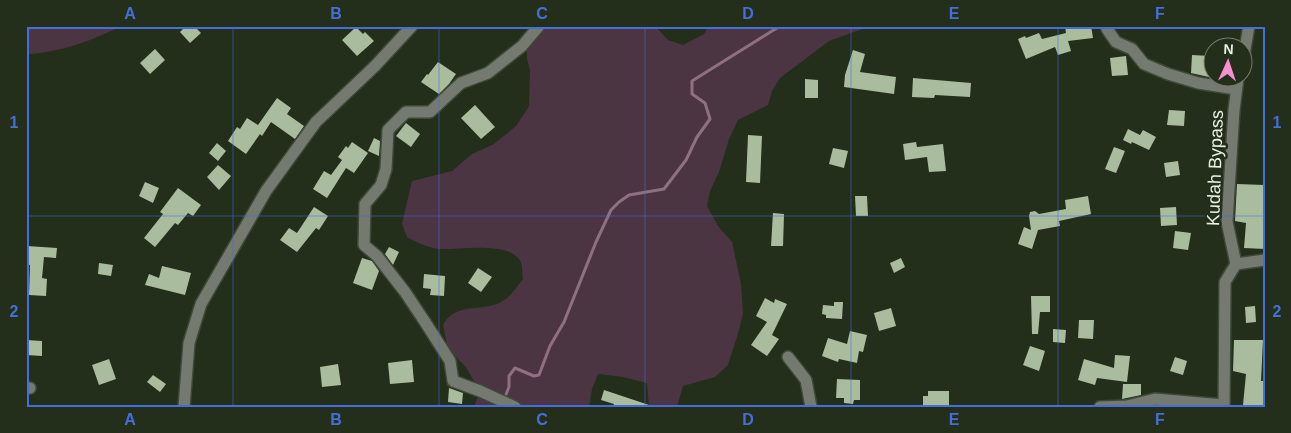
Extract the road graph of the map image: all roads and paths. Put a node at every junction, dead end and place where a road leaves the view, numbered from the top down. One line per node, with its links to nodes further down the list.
1 (412, 26): 10 (street)
2 (539, 26): 11 (street)
3 (1108, 26): 4 (street)
4 (1204, 83)
5 (1237, 88): 7 (street, Kudah Bypass)
6 (1265, 260): 7 (street)
7 (1236, 264): 9 (street)
8 (788, 357): 12 (street)
9 (1223, 406): 13 (street)
10 (184, 407)
11 (515, 407)
12 (810, 407)
13 (1100, 407)

